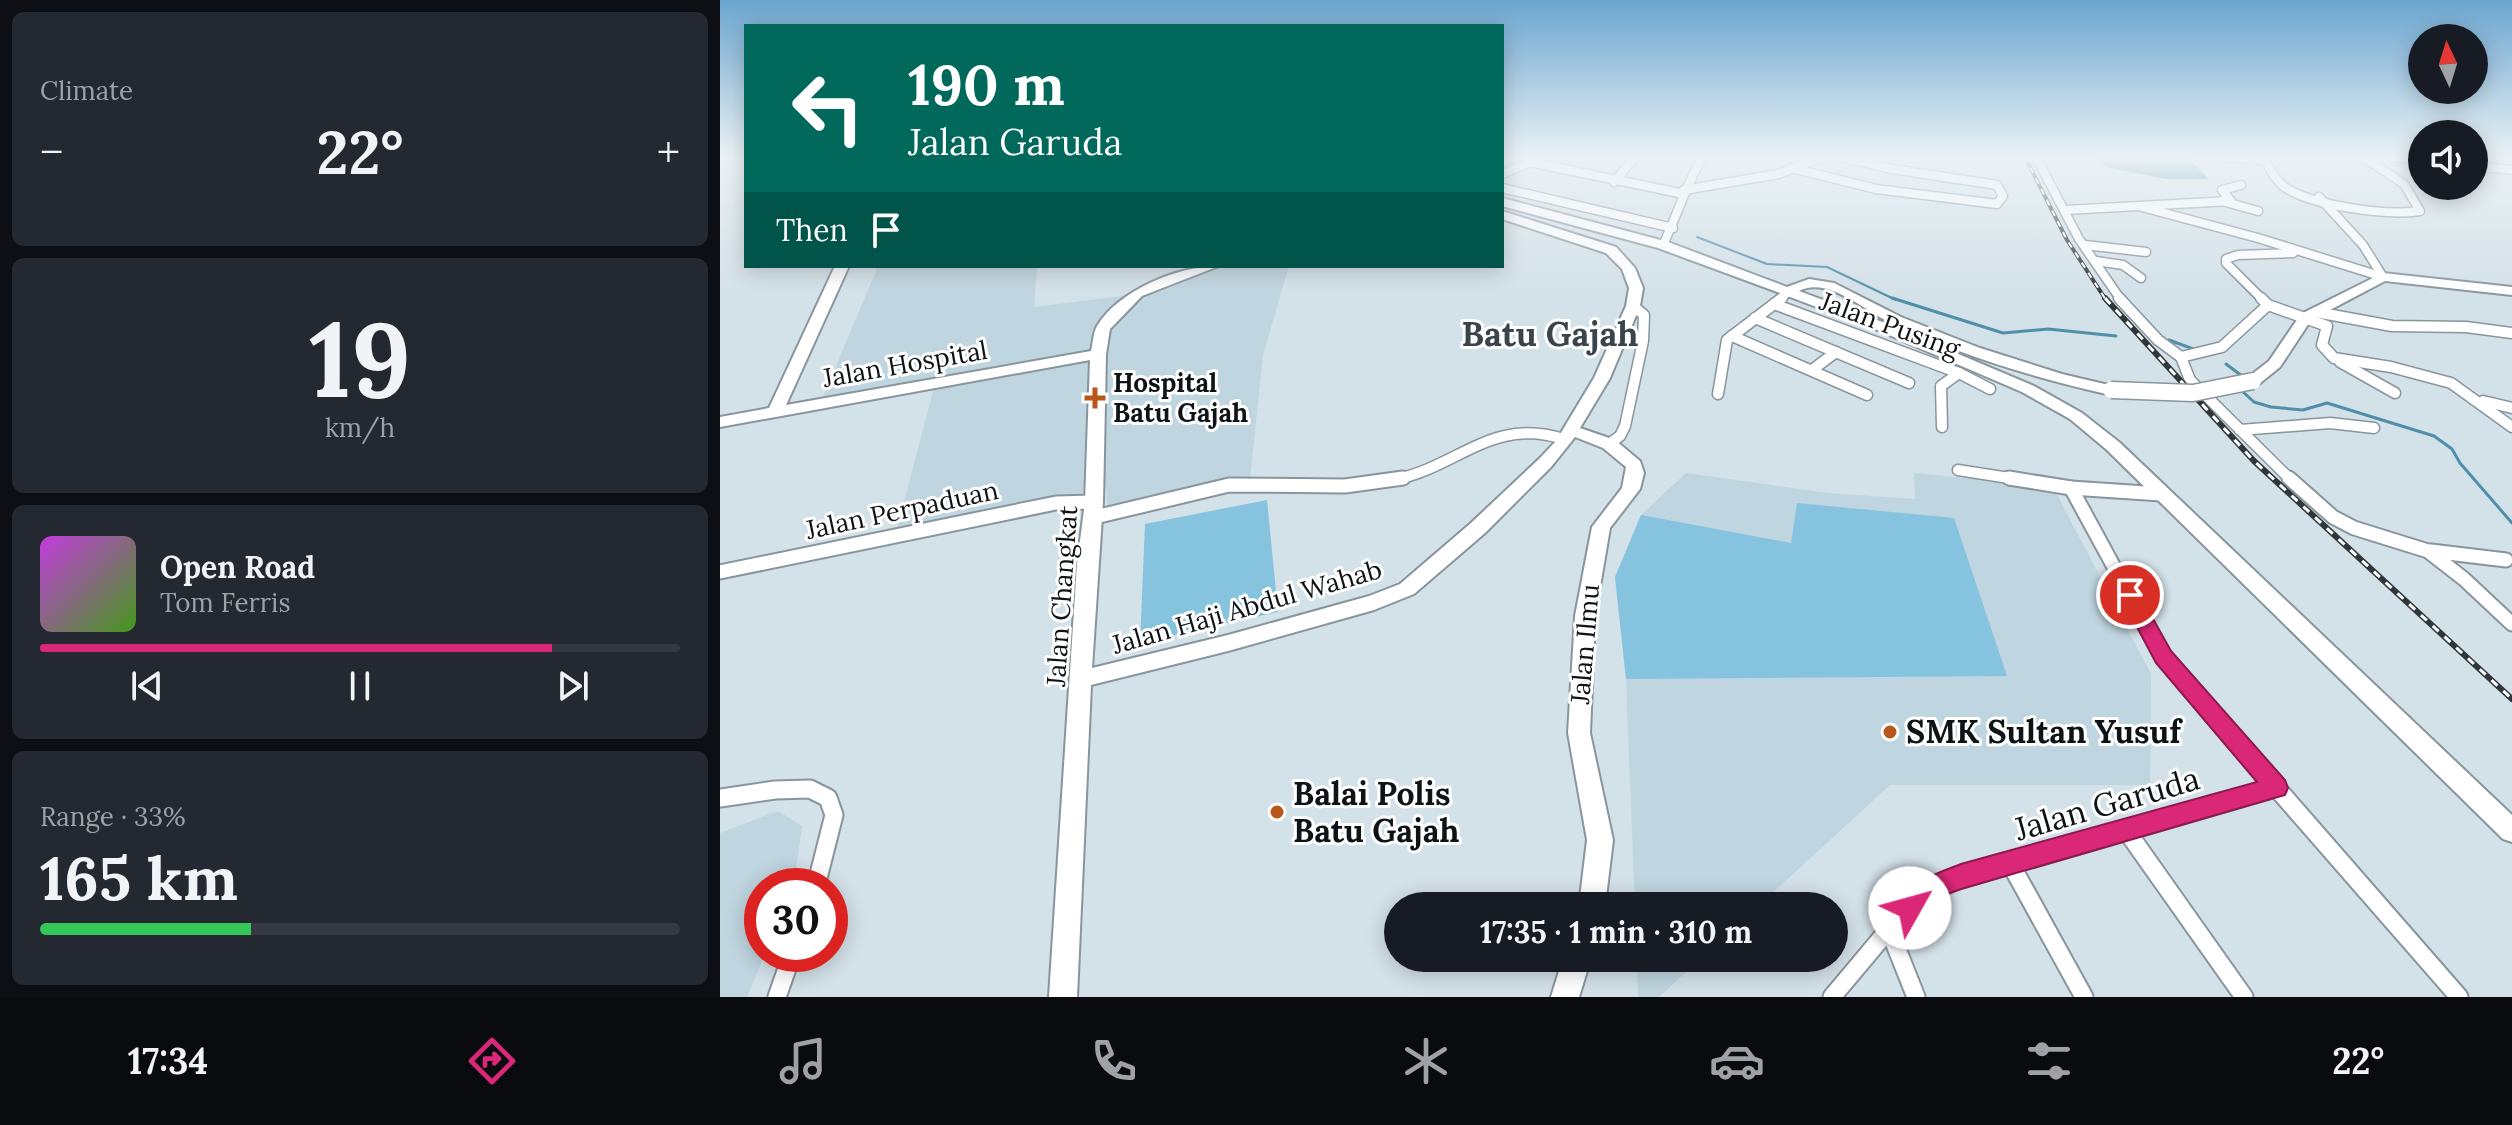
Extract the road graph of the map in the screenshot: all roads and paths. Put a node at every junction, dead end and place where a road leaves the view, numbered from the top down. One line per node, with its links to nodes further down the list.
1 (1508, 204): 15 (street)
2 (1568, 204): 14 (street)
3 (1680, 204): 14 (street)
4 (2060, 204): 11 (street)
5 (2188, 204): 10 (street)
6 (2231, 204): 12 (street)
7 (2325, 204): 22 (street)
8 (2346, 204): 9 (street)
9 (2416, 204)
10 (2142, 207): 11 (street); 18 (street)
11 (2065, 210): 16 (street)
12 (2258, 211)
13 (1504, 216): 27 (street)
14 (1673, 228): 15 (street)
15 (1663, 245): 25 (street)
16 (2085, 245): 17 (street); 19 (street)
17 (2146, 252)
18 (2299, 253): 22 (street); 26 (street)
19 (2096, 261): 23 (street); 34 (street)
20 (841, 268): 45 (street)
21 (1207, 268): 33 (street, Jalan Changkat)
22 (2383, 277): 24 (street); 28 (street)
23 (2141, 278)
24 (2512, 291)
25 (1783, 297): 28 (street, bridge); 29 (street); 37 (street, Jalan Pusing); 55 (street)
26 (2268, 305): 28 (street); 34 (street)
27 (1633, 306): 51 (street, Jalan Haji Abdul Wahab); 52 (street)
28 (2311, 314): 30 (street); 35 (street)
29 (1755, 318): 31 (street); 32 (street)
30 (2512, 333)
31 (1732, 336): 36 (street); 41 (street)
32 (1836, 352): 36 (street); 38 (street)
33 (1098, 354): 45 (street, Jalan Hospital); 56 (street, Jalan Changkat)
34 (2181, 357): 50 (street)
35 (2334, 358): 40 (street); 43 (street)
36 (1812, 370): 42 (street)
37 (1959, 373): 39 (street, Jalan Pusing); 47 (street)
38 (1909, 383)
39 (1990, 389)
40 (2395, 393)
41 (1718, 394)
42 (1867, 395)
43 (2480, 401): 44 (street); 48 (street)
44 (2512, 408)
45 (775, 412): 46 (street, Jalan Hospital)
46 (720, 422)
47 (1942, 427)
48 (2512, 427)
49 (2374, 428): 50 (street)
50 (2240, 430): 57 (street)
51 (1568, 434): 52 (street, Jalan Ilmu); 56 (street, Jalan Perpaduan); 61 (street, Jalan Haji Abdul Wahab)
52 (1609, 444): 68 (street, Jalan Ilmu)
53 (1958, 470): 54 (street)
54 (2071, 488): 55 (street); 62 (street)
55 (2161, 494): 65 (street)
56 (1092, 510): 59 (street, Jalan Perpaduan); 61 (street, Jalan Changkat)
57 (2428, 551): 58 (street); 60 (street)
58 (2506, 560)
59 (720, 572)
60 (2512, 624)
61 (1082, 679): 73 (street, Jalan Changkat)
62 (2276, 788): 64 (street, Jalan Garuda); 79 (street)
63 (720, 798): 67 (street)
64 (2126, 830): 66 (street, Jalan Garuda); 78 (street)
65 (2512, 831)
66 (2010, 863): 69 (street, Jalan Garuda); 77 (street)
67 (821, 868)
68 (1594, 892)
69 (1889, 929): 75 (street, Jalan Garuda); 76 (street)
70 (786, 972): 72 (street)
71 (1573, 972): 74 (street)
72 (777, 997)
73 (1063, 997)
74 (1565, 997)
75 (1832, 997)
76 (1916, 997)
77 (2084, 997)
78 (2244, 997)
79 (2459, 997)

